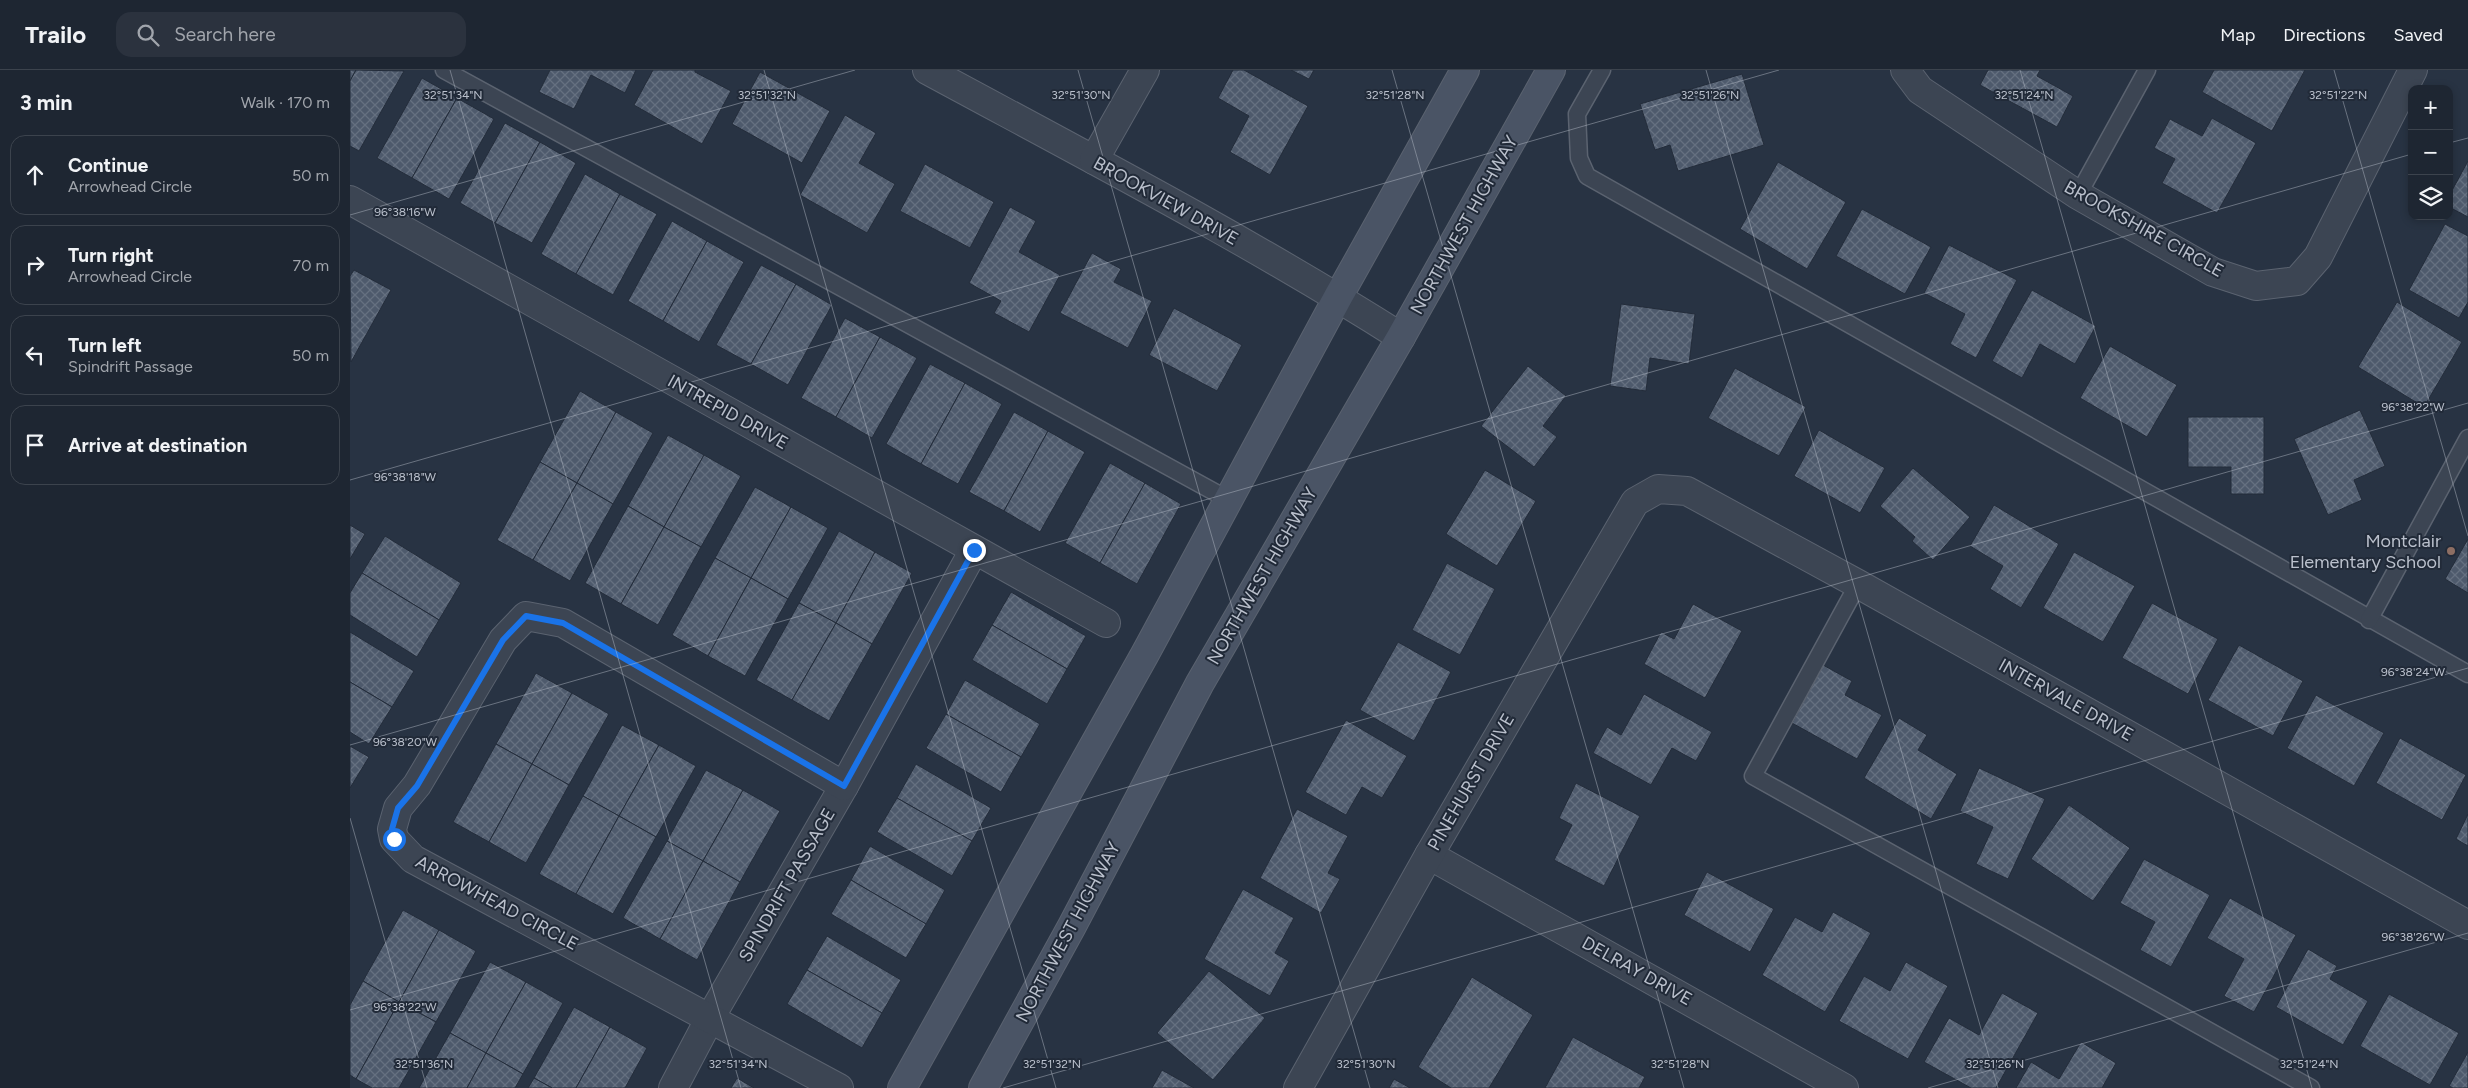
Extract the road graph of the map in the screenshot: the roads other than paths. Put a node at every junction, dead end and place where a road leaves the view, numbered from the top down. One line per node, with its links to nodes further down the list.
1 (444, 70): 17 (lane)
2 (927, 70): 10 (street, BROOKVIEW DRIVE)
3 (1145, 70): 10 (street)
4 (1466, 70): 13 (main road)
5 (1551, 70): 14 (main road, NORTHWEST HIGHWAY)
6 (1602, 70): 20 (lane)
7 (1905, 70): 11 (street, BROOKSHIRE CIRCLE)
8 (2146, 70): 11 (lane)
9 (2413, 70): 11 (street, BROOKSHIRE CIRCLE)
10 (1094, 160): 13 (street, BROOKVIEW DRIVE)
11 (2078, 194)
12 (350, 200): 18 (street, INTREPID DRIVE)
13 (1338, 297): 14 (street, BROOKVIEW DRIVE); 17 (main road)
14 (1401, 337): 30 (main road, NORTHWEST HIGHWAY)
15 (2468, 438): 20 (lane)
16 (1658, 489): 19 (street, INTERVALE DRIVE); 24 (street, PINEHURST DRIVE)
17 (1228, 500): 29 (main road)
18 (974, 550): 21 (street, INTREPID DRIVE); 23 (street, SPINDRIFT PASSAGE)
19 (1858, 584): 25 (street, INTERVALE DRIVE); 33 (lane)
20 (2369, 620): 22 (lane)
21 (1106, 623)
22 (2468, 674)
23 (844, 786): 26 (street, SPINDRIFT PASSAGE); 26 (street, ARROWHEAD CIRCLE)
24 (1429, 855): 31 (street, PINEHURST DRIVE); 32 (street, DELRAY DRIVE)
25 (2468, 925)
26 (710, 1018): 27 (street, SPINDRIFT PASSAGE); 28 (street, ARROWHEAD CIRCLE)
27 (673, 1088)
28 (839, 1088)
29 (902, 1088)
30 (982, 1088)
31 (1298, 1088)
32 (1844, 1088)
33 (2311, 1088)

